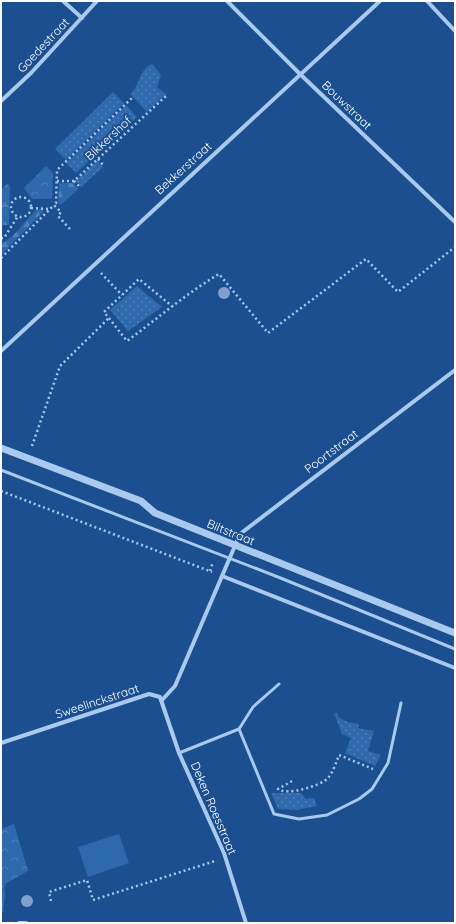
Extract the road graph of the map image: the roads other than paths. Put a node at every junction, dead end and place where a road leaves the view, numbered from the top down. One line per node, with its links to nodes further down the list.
1 (63, 1): 6 (street)
2 (97, 1): 6 (street, Goedestraat)
3 (227, 1): 8 (street, Bouwstraat)
4 (380, 1): 8 (street, Bekkerstraat)
5 (428, 1): 7 (street)
6 (82, 18): 9 (street, Goedestraat)
7 (455, 31)
8 (301, 75): 10 (street, Bouwstraat); 11 (street, Bekkerstraat)
9 (1, 101)
10 (455, 222)
11 (1, 351)
12 (455, 370): 15 (street, Poortstraat)
13 (1, 448): 15 (street, Biltstraat)
14 (1, 470): 16 (lane, Biltstraat)
15 (235, 546): 16 (street, Poortstraat); 18 (street, Biltstraat)
16 (230, 558): 17 (street); 19 (lane, Biltstraat)
17 (222, 576): 20 (street); 22 (street)
18 (455, 633)
19 (455, 648)
20 (455, 668)
21 (279, 684): 24 (lane)
22 (162, 700): 25 (street, Sweelinckstraat); 26 (street, Deken Roesstraat)
23 (401, 703): 24 (lane)
24 (238, 729): 26 (lane)
25 (1, 743)
26 (179, 753): 27 (street, Deken Roesstraat)
27 (246, 923)

